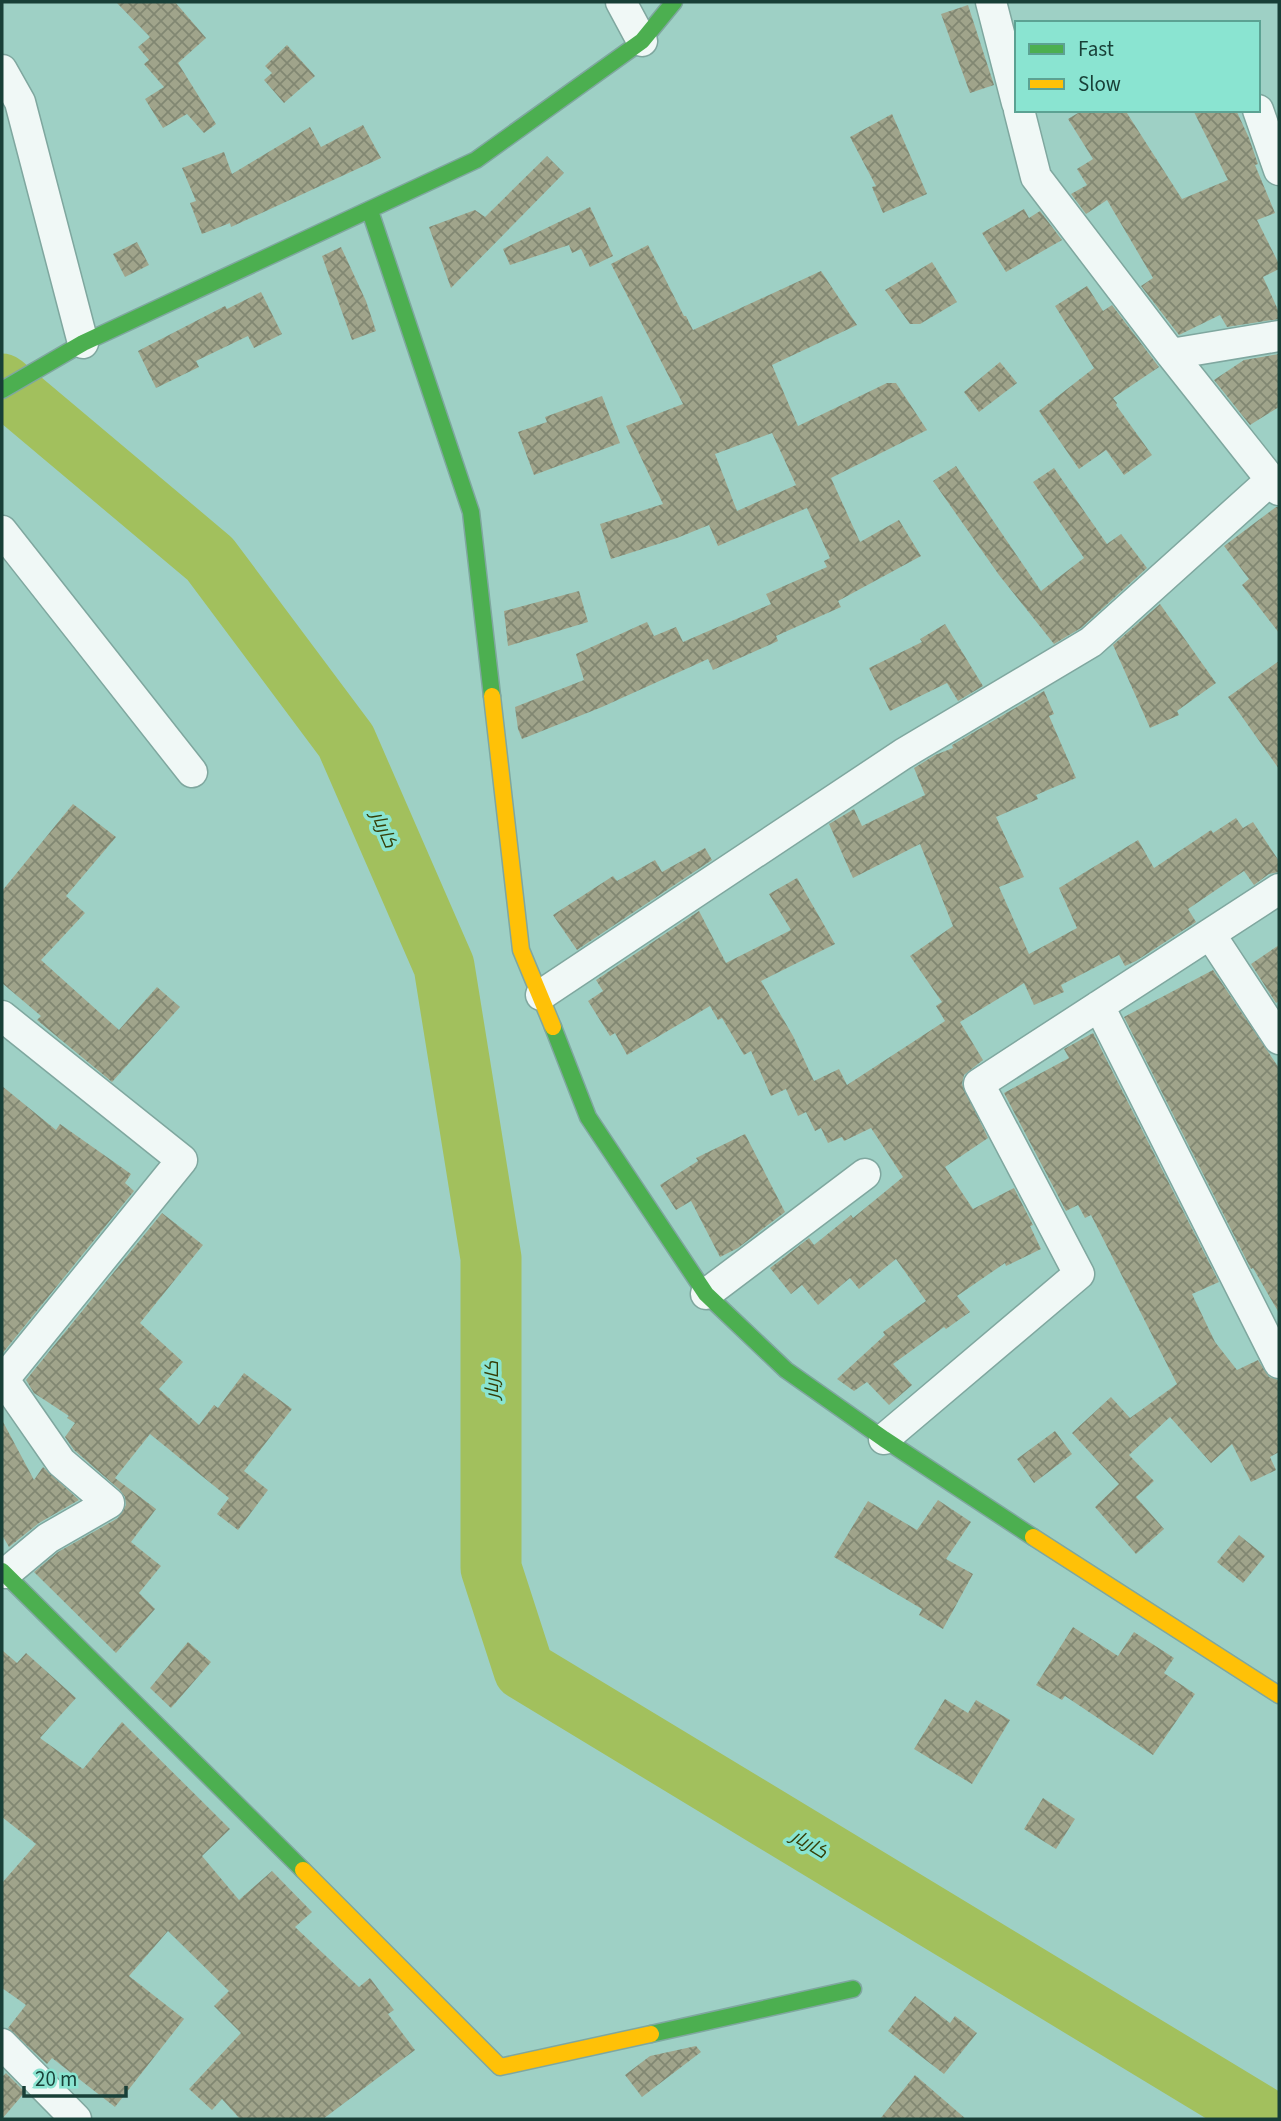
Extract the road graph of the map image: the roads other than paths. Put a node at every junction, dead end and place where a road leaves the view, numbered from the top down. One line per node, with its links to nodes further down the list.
1 (621, 2): 4 (street)
2 (674, 2): 4 (street)
3 (991, 2): 6 (street)
4 (642, 41): 10 (street)
5 (2, 70): 12 (street)
6 (1015, 95)
7 (1020, 112): 13 (street)
8 (1259, 112): 9 (street)
9 (1279, 170)
10 (370, 211): 12 (street); 20 (street)
11 (1279, 336): 13 (street)
12 (76, 347): 14 (street)
13 (1171, 354): 15 (street)
14 (2, 390)
15 (1275, 485): 20 (street)
16 (2, 531): 17 (street)
17 (192, 772)
18 (1279, 889): 19 (street)
19 (1210, 934): 21 (street); 23 (street)
20 (541, 996): 25 (street)
21 (1099, 1006): 26 (street); 28 (street)
22 (2, 1016): 27 (street)
23 (1279, 1038)
24 (865, 1174): 25 (street)
25 (706, 1294): 28 (street)
26 (1279, 1363)
27 (3, 1378): 29 (street)
28 (884, 1438): 30 (street)
29 (4, 1572): 31 (street)
30 (1279, 1695)
31 (853, 1989)
32 (2, 2044): 33 (street)
33 (76, 2119)

